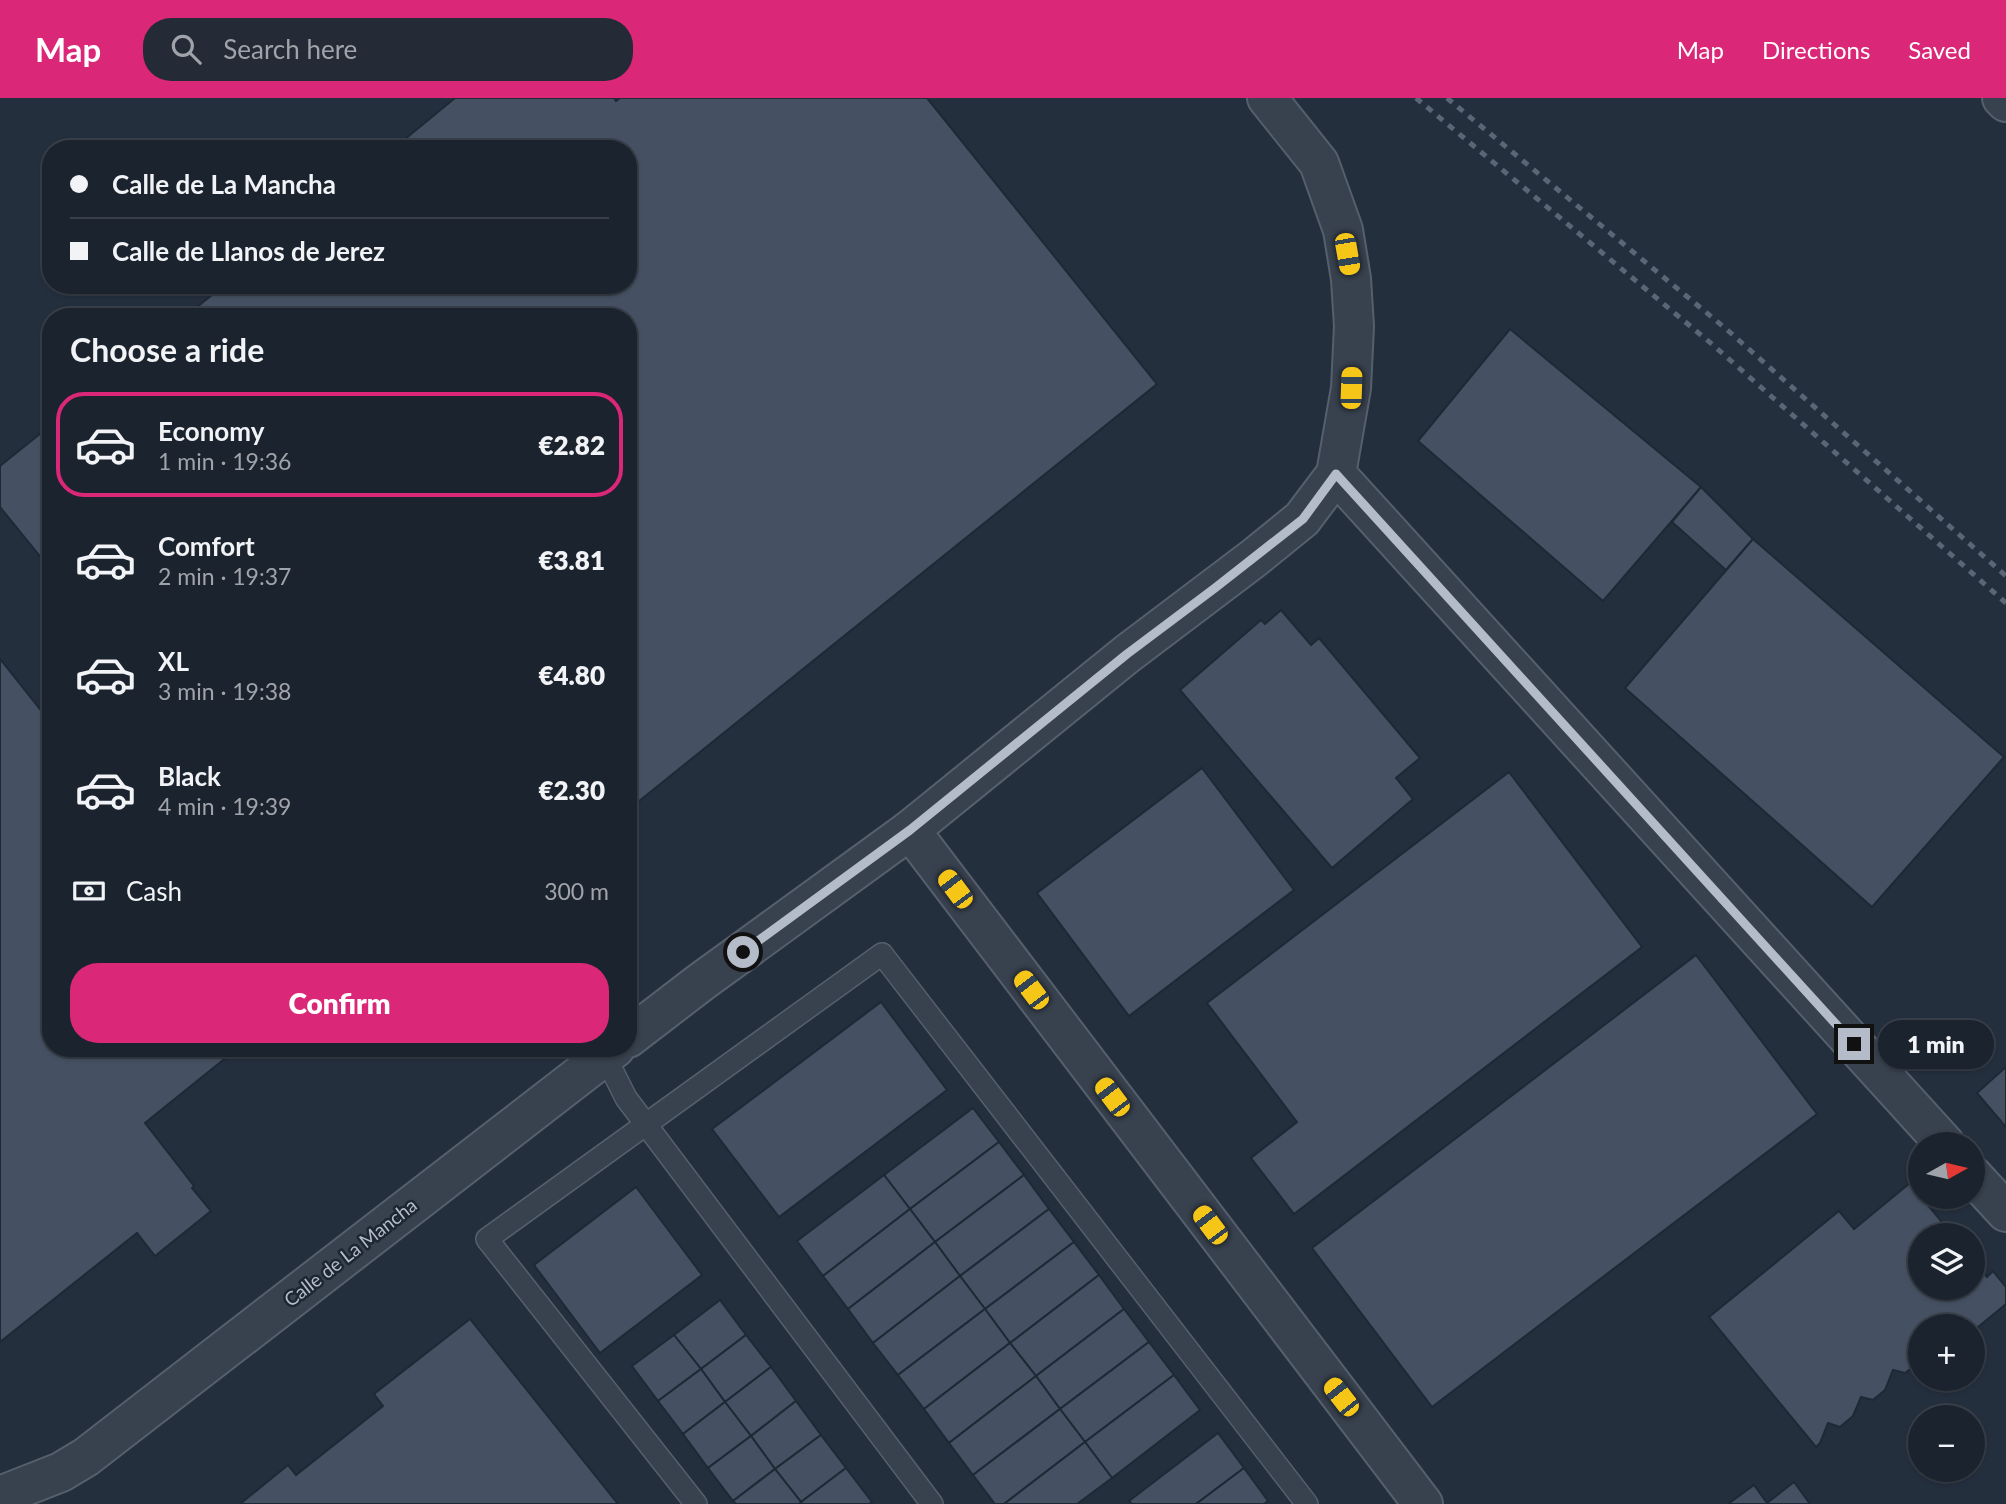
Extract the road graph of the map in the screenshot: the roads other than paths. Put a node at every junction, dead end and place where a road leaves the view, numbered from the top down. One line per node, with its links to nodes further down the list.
1 (1267, 98): 4 (street)
2 (2002, 98): 3 (street)
3 (2006, 102)
4 (1336, 474): 5 (street, Calle de La Mancha); 10 (street)
5 (910, 830): 6 (street, Calle de La Mancha); 19 (street)
6 (637, 1031)
7 (603, 1057): 13 (street, Calle de La Mancha)
8 (618, 1057): 9 (lane)
9 (645, 1123): 16 (lane); 17 (lane); 18 (lane)
10 (1934, 1132)
11 (1985, 1189): 12 (street)
12 (2006, 1212)
13 (86, 1457): 14 (street, Calle de La Mancha); 15 (street, Calle de La Mancha)
14 (0, 1496)
15 (48, 1504)
16 (696, 1504)
17 (932, 1504)
18 (1307, 1504)
19 (1423, 1504)

